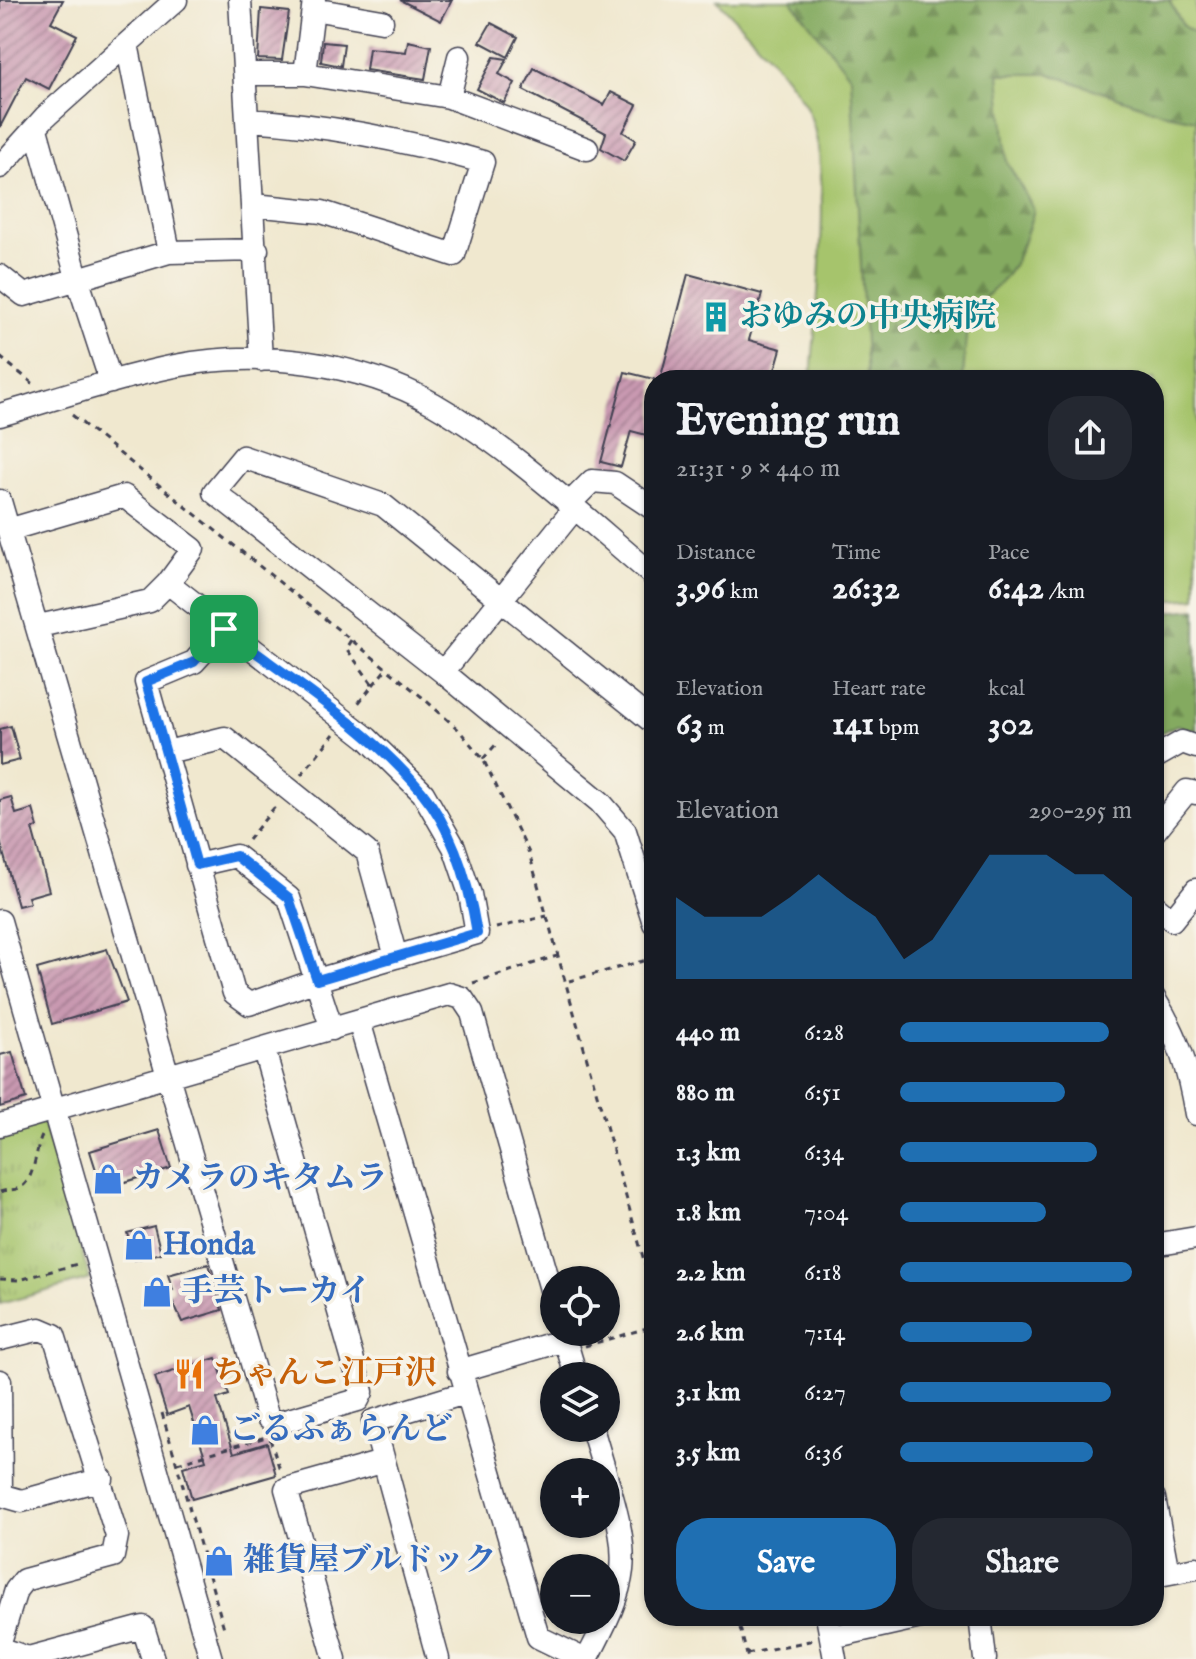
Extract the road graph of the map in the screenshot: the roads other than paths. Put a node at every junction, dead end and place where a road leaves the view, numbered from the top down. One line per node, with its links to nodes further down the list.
1 (176, 0): 5 (street)
2 (240, 0): 7 (street)
3 (313, 5): 4 (street); 8 (street)
4 (382, 21)
5 (127, 44): 11 (street); 16 (street)
6 (459, 57): 9 (street)
7 (245, 74): 8 (street); 10 (street)
8 (305, 74): 9 (street)
9 (449, 97): 12 (street)
10 (248, 120): 14 (street); 14 (street)
11 (36, 129): 13 (street); 18 (street)
12 (587, 149)
13 (0, 167)
14 (254, 205): 15 (street)
15 (257, 250): 16 (street); 19 (street)
16 (169, 252): 18 (street)
17 (0, 276): 18 (street)
18 (78, 281): 20 (street)
19 (261, 360): 20 (street); 24 (street)
20 (111, 382): 21 (street)
21 (0, 415)
22 (0, 501): 25 (street)
23 (644, 503): 24 (street)
24 (571, 507): 26 (street); 28 (street)
25 (8, 530): 27 (street); 29 (street)
26 (644, 568)
27 (168, 583): 29 (street); 30 (street)
28 (499, 601): 31 (street); 31 (street); 32 (street)
29 (39, 626): 49 (street)
30 (224, 629): 34 (street); 43 (street)
31 (443, 672): 40 (street)
32 (644, 715)
33 (1196, 747): 35 (street)
34 (167, 752): 38 (street); 43 (street)
35 (1164, 752)
36 (1196, 793): 37 (street)
37 (1164, 820)
38 (197, 865): 44 (street); 44 (street)
39 (1196, 890): 41 (street)
40 (644, 891)
41 (1164, 913)
42 (0, 921): 51 (street)
43 (396, 957): 44 (street)
44 (317, 980): 47 (street)
45 (1164, 1014): 50 (street)
46 (359, 1021): 47 (street); 55 (street); 59 (street)
47 (332, 1029): 48 (street)
48 (264, 1050): 49 (street); 49 (street)
49 (168, 1074): 51 (street)
50 (1196, 1114)
51 (57, 1117): 52 (street); 71 (street)
52 (0, 1125)
53 (1196, 1238): 54 (street)
54 (1164, 1243)
55 (544, 1266)
56 (0, 1339): 61 (street)
57 (542, 1346): 59 (street)
58 (0, 1381): 61 (street)
59 (462, 1382): 60 (street); 74 (street)
60 (382, 1462): 72 (street); 73 (street)
61 (102, 1479): 68 (street)
62 (620, 1524): 74 (street)
63 (1196, 1568): 64 (street)
64 (1164, 1573)
65 (880, 1626): 67 (street)
66 (981, 1626): 75 (street)
67 (831, 1637)
68 (0, 1642)
69 (0, 1648): 70 (street)
70 (153, 1659)
71 (211, 1659)
72 (335, 1659)
73 (438, 1659)
74 (585, 1659)
75 (985, 1659)

